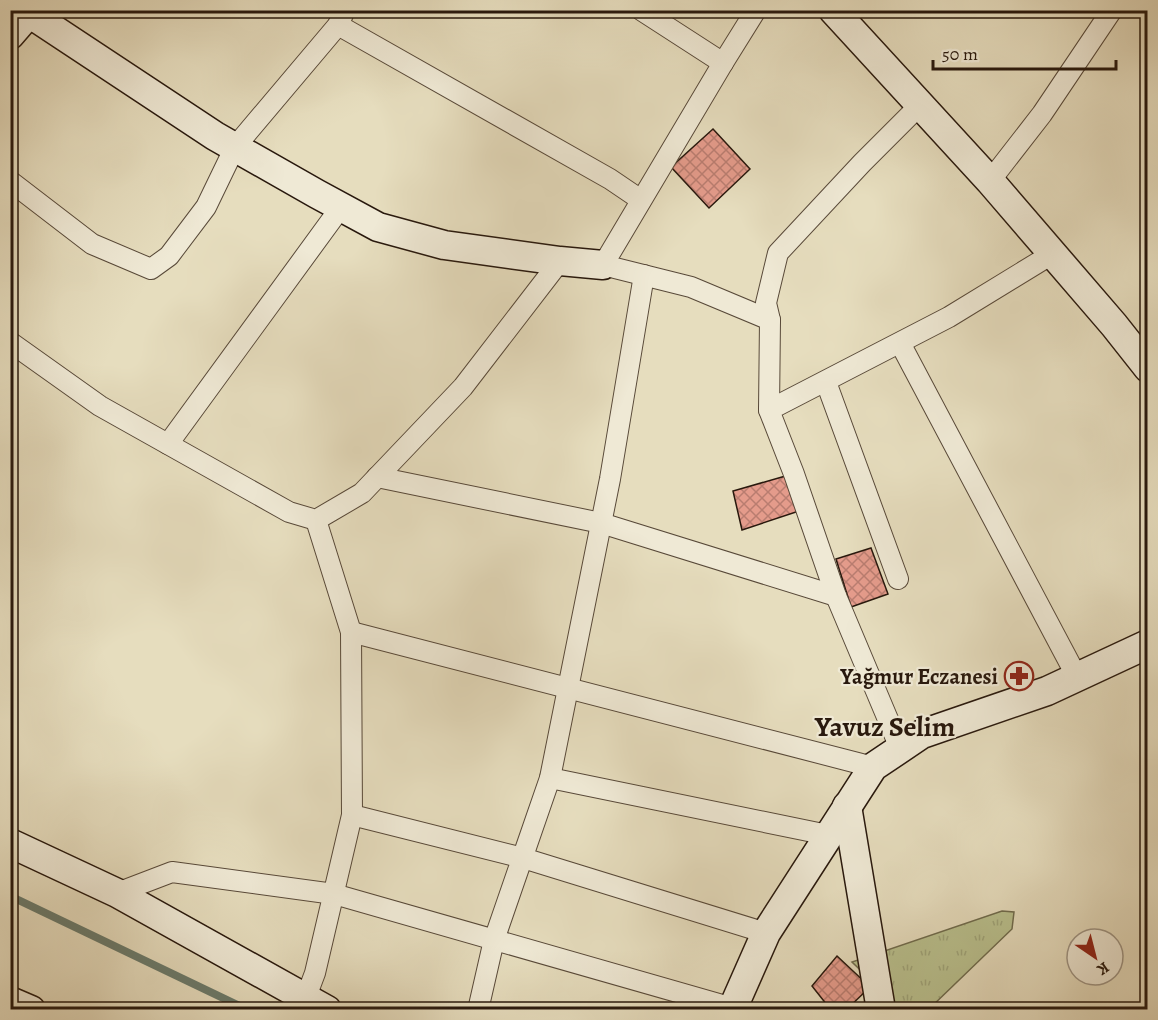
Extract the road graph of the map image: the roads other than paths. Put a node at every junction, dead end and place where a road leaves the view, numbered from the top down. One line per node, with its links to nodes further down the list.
1 (641, 10): 8 (street)
2 (756, 10): 8 (street)
3 (833, 10): 9 (street)
4 (1112, 10): 11 (street)
5 (23, 14): 7 (street); 10 (street)
6 (341, 18): 10 (street); 13 (street)
7 (10, 34)
8 (723, 63): 13 (street)
9 (920, 105): 11 (street); 19 (street)
10 (235, 147): 12 (street); 14 (street)
11 (990, 181): 15 (street)
12 (10, 182)
13 (641, 200): 17 (street)
14 (341, 207): 16 (street); 25 (street)
15 (1052, 254): 21 (street); 22 (street)
16 (560, 261): 17 (street); 26 (street)
17 (603, 265): 18 (street)
18 (644, 275): 19 (street); 28 (street)
19 (770, 320): 24 (street)
20 (10, 342): 25 (street)
21 (900, 343): 23 (street); 33 (street)
22 (1148, 368)
23 (826, 382): 24 (street); 29 (street)
24 (769, 410): 30 (street)
25 (168, 444): 27 (street)
26 (377, 477): 27 (street); 28 (street)
27 (316, 520): 31 (street)
28 (601, 523): 30 (street); 34 (street)
29 (898, 579)
30 (836, 596): 35 (street)
31 (351, 632): 34 (street); 39 (street)
32 (1148, 644): 33 (street)
33 (1077, 677): 35 (street)
34 (568, 688): 36 (street); 37 (street)
35 (900, 748): 36 (street)
36 (873, 767): 38 (street)
37 (550, 778): 40 (street); 42 (street)
38 (847, 806): 40 (street); 52 (street)
39 (352, 815): 42 (street); 44 (street)
40 (828, 835): 45 (street)
41 (10, 843): 43 (street)
42 (523, 858): 45 (street); 46 (street)
43 (117, 893): 44 (street); 48 (street)
44 (334, 894): 46 (street); 48 (street)
45 (766, 933): 49 (street)
46 (494, 940): 49 (street); 51 (street)
47 (10, 1001): 50 (street)
48 (317, 1003)
49 (732, 1009)
50 (30, 1010)
51 (478, 1010)
52 (881, 1010)

